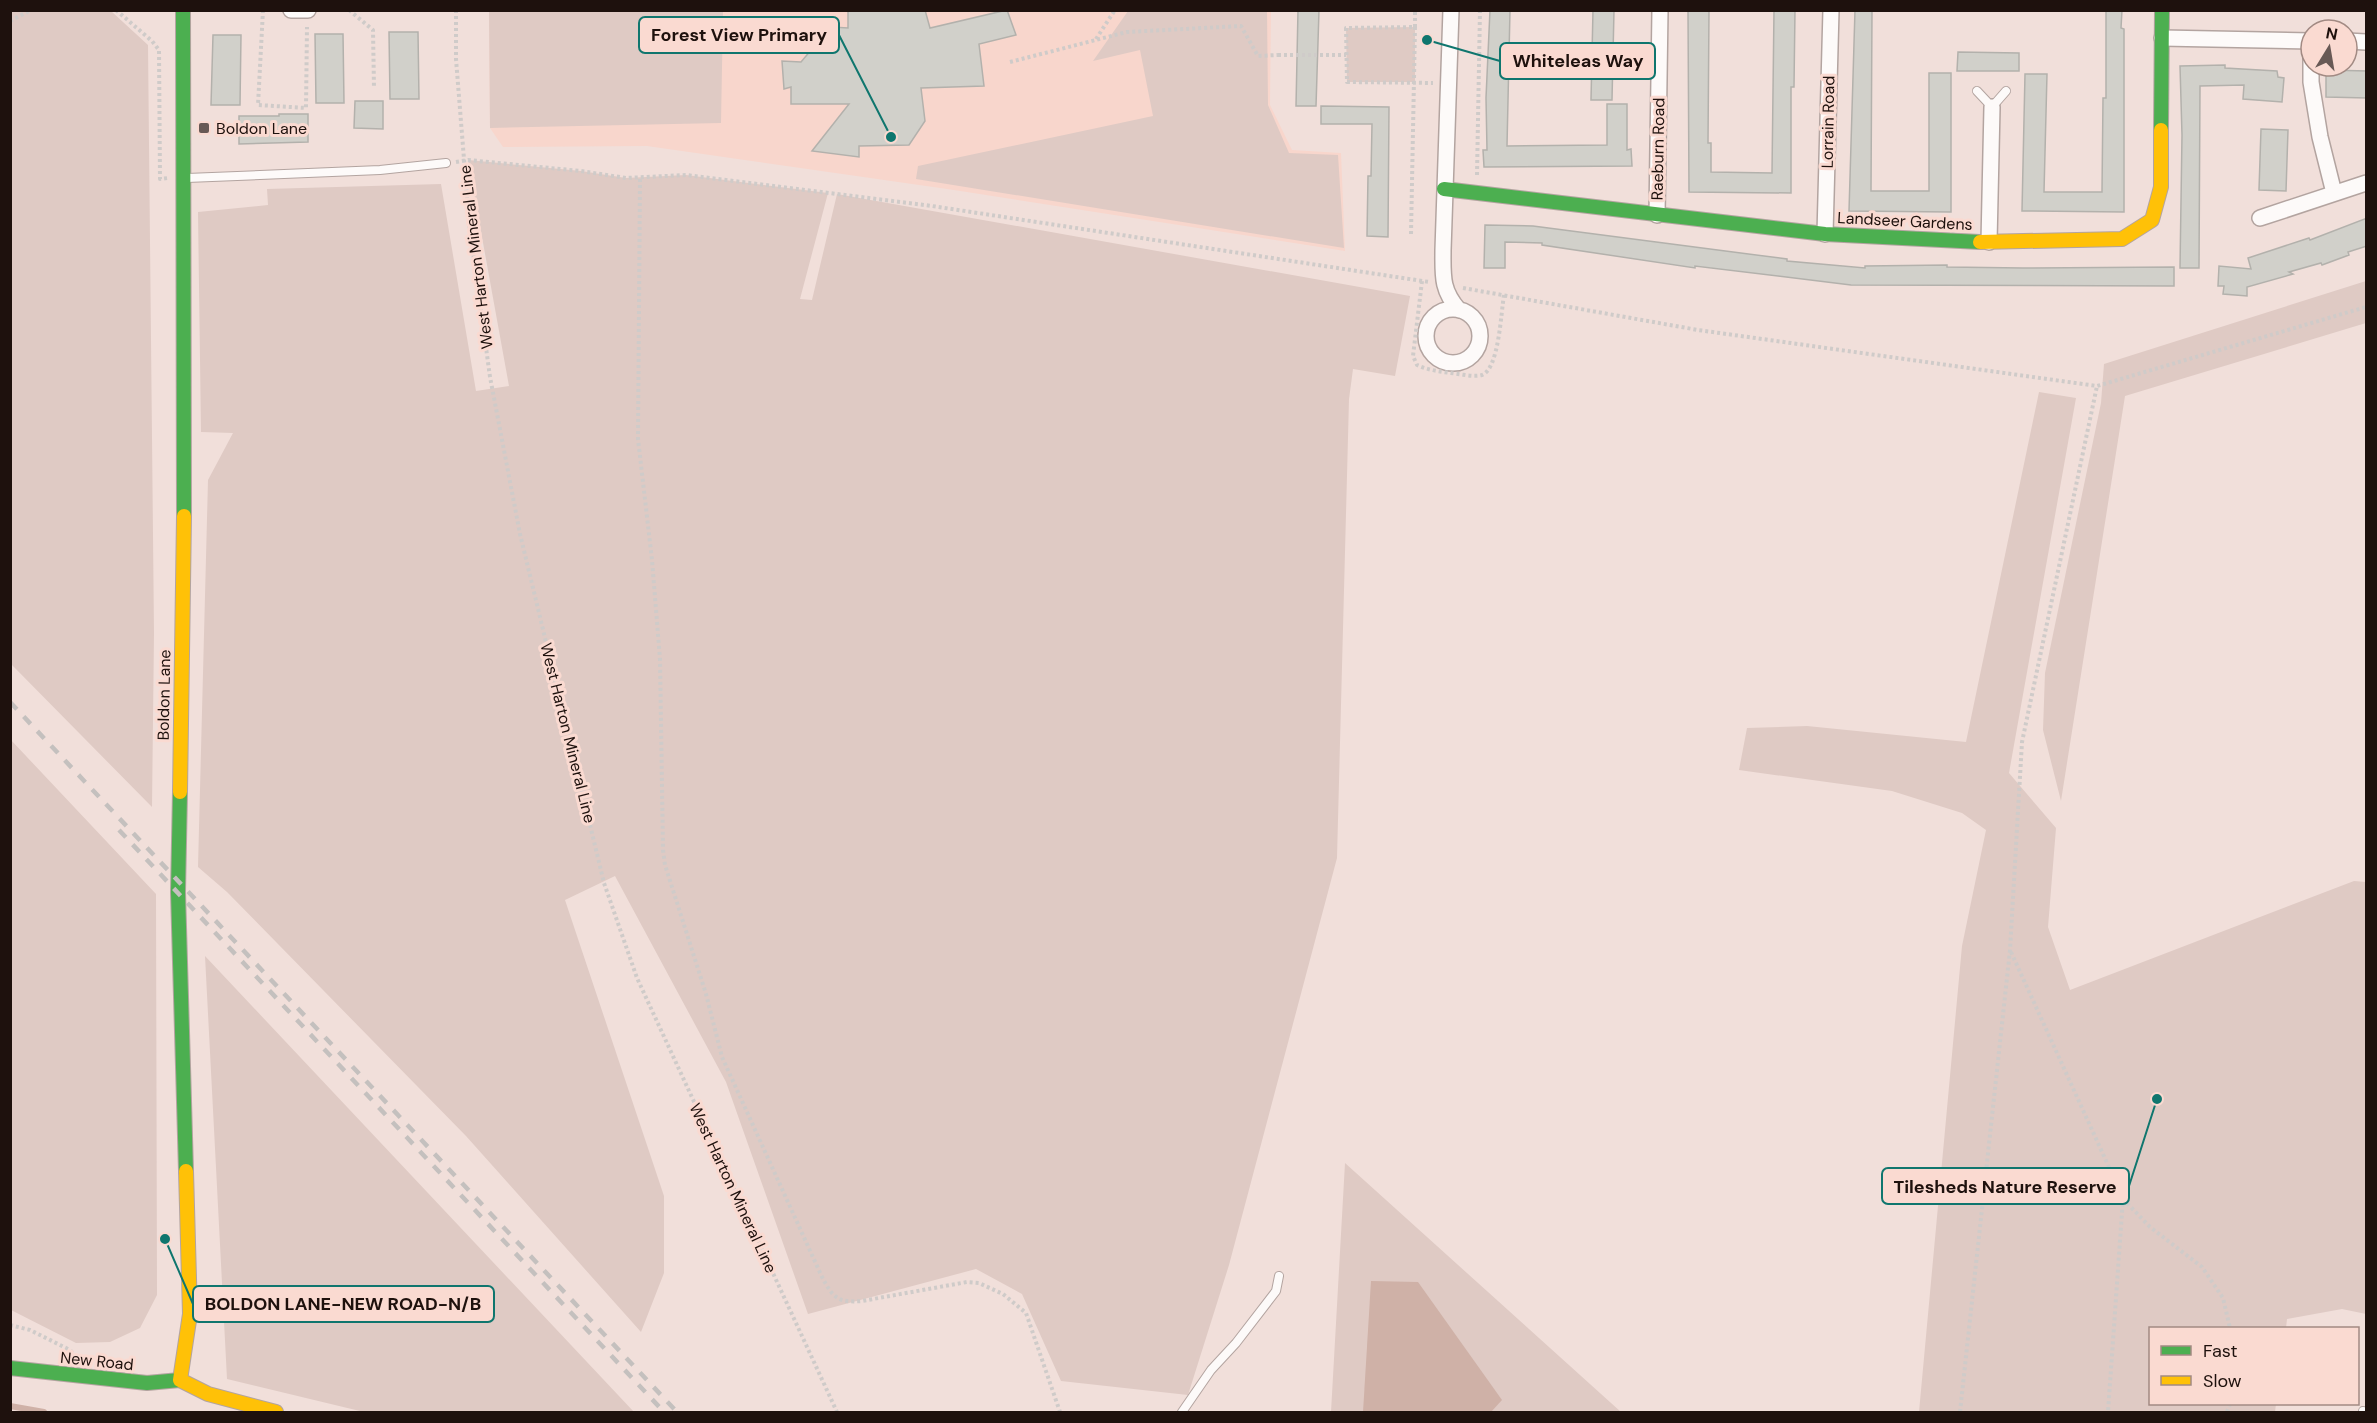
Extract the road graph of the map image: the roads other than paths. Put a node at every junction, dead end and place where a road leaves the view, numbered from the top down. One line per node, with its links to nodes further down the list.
1 (183, 10): 15 (main road, Boldon Lane)
2 (291, 10): 7 (street)
3 (1451, 10): 17 (street)
4 (1660, 10): 19 (street, Raeburn Road)
5 (1831, 10): 21 (street, Lorrain Road)
6 (2162, 10): 8 (main road, Landseer Gardens)
7 (307, 11)
8 (2162, 38): 9 (street); 22 (main road, Landseer Gardens)
9 (2299, 41)
10 (2311, 78): 18 (street)
11 (2006, 90): 13 (lane)
12 (1977, 91): 13 (lane)
13 (1992, 107): 22 (street)
14 (446, 163): 15 (lane)
15 (185, 178): 28 (main road, Boldon Lane)
16 (2367, 183): 18 (street)
17 (1444, 189): 19 (main road, Landseer Gardens); 23 (street)
18 (2334, 193): 20 (street)
19 (1657, 215): 21 (main road, Landseer Gardens)
20 (2260, 218)
21 (1825, 234): 22 (main road, Landseer Gardens)
22 (1989, 242)
23 (1444, 285): 24 (street); 25 (street)
24 (1459, 310): 25 (street); 25 (street)
25 (1434, 317)
26 (1279, 1276): 30 (lane)
27 (10, 1368): 28 (main road, New Road)
28 (180, 1380): 29 (main road)
29 (276, 1413)
30 (1182, 1413)

